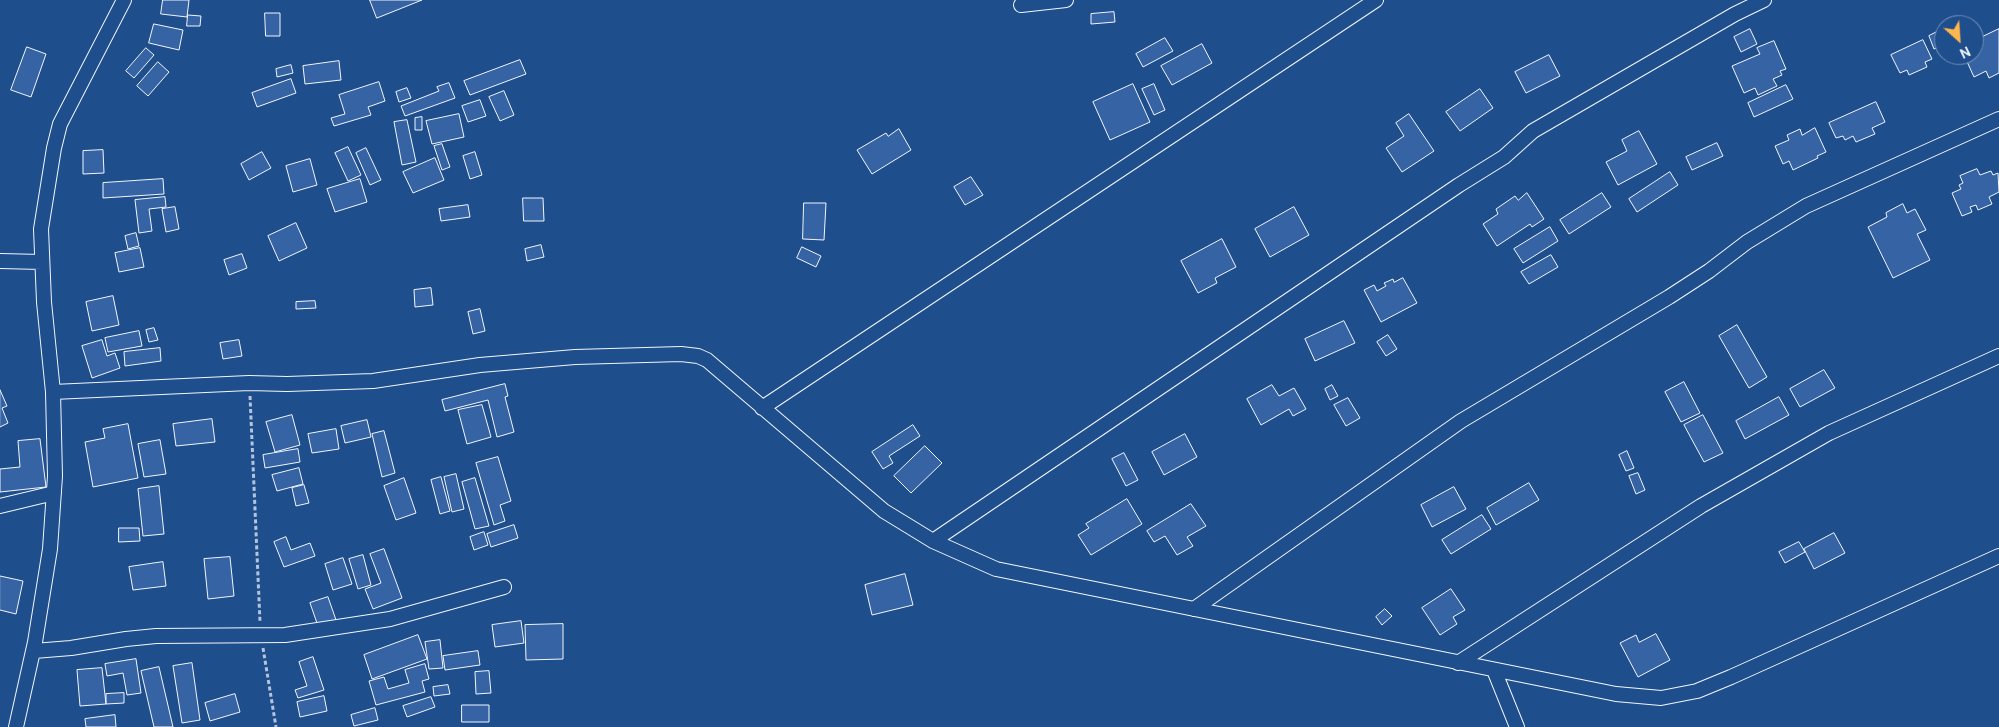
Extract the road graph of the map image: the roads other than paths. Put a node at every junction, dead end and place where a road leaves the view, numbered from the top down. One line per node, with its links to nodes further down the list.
1 (124, 0): 8 (street)
2 (1066, 0): 5 (street)
3 (1376, 0): 11 (street)
4 (1764, 0): 14 (street)
5 (1021, 4)
6 (1999, 119): 17 (street)
7 (0, 261): 8 (street)
8 (42, 262): 10 (street)
9 (1999, 356): 19 (street)
10 (53, 392): 11 (street); 12 (street)
11 (762, 408): 14 (street)
12 (54, 493): 13 (street); 18 (street)
13 (0, 506)
14 (933, 541): 17 (street)
15 (1999, 556): 20 (street)
16 (504, 587): 18 (street)
17 (1194, 609): 19 (street)
18 (34, 651): 21 (street)
19 (1458, 662): 20 (street)
20 (1494, 670): 22 (street)
21 (16, 727)
22 (1517, 727)

